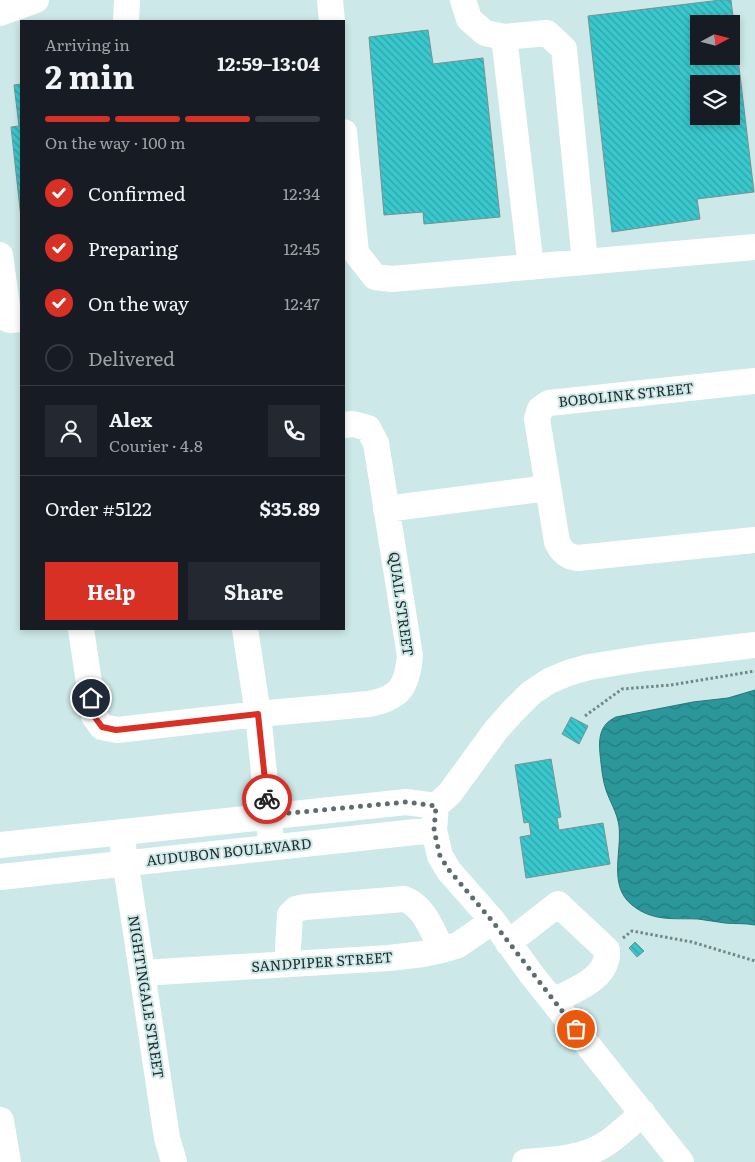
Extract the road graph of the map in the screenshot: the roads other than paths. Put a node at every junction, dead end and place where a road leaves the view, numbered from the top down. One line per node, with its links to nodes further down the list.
1 (36, 0): 5 (street)
2 (127, 0): 6 (street)
3 (330, 0): 7 (street)
4 (463, 0): 8 (street)
5 (0, 12)
6 (126, 20)
7 (332, 20)
8 (504, 37): 12 (street); 13 (street)
9 (345, 142): 13 (street)
10 (755, 247): 12 (street)
11 (0, 255): 14 (street)
12 (585, 262): 13 (street)
13 (531, 267)
14 (20, 319)
15 (755, 381): 17 (street, BOBOLINK STREET)
16 (345, 424): 18 (street, QUAIL STREET)
17 (548, 488): 18 (street); 19 (street, BOBOLINK STREET)
18 (386, 509): 23 (street, QUAIL STREET)
19 (755, 540)
20 (81, 630): 23 (street, QUAIL STREET)
21 (244, 630): 23 (street)
22 (755, 645): 25 (street)
23 (258, 714): 24 (street)
24 (269, 815): 25 (street); 26 (street); 28 (street)
25 (435, 818): 28 (street, AUDUBON BOULEVARD); 31 (street)
26 (121, 831): 27 (street); 29 (street, NIGHTINGALE STREET)
27 (0, 845)
28 (272, 847): 29 (street, AUDUBON BOULEVARD)
29 (126, 863): 30 (street, AUDUBON BOULEVARD); 35 (street, NIGHTINGALE STREET)
30 (0, 877)
31 (493, 922): 32 (street); 33 (street, SANDPIPER STREET)
32 (508, 943): 36 (street); 36 (street)
33 (442, 950): 34 (street, SANDPIPER STREET); 34 (street)
34 (287, 964): 35 (street, SANDPIPER STREET)
35 (142, 973): 40 (street, NIGHTINGALE STREET)
36 (553, 1001): 37 (street)
37 (643, 1113): 41 (street); 42 (street)
38 (0, 1120): 39 (main road)
39 (7, 1162)
40 (174, 1162)
41 (525, 1162)
42 (681, 1162)

